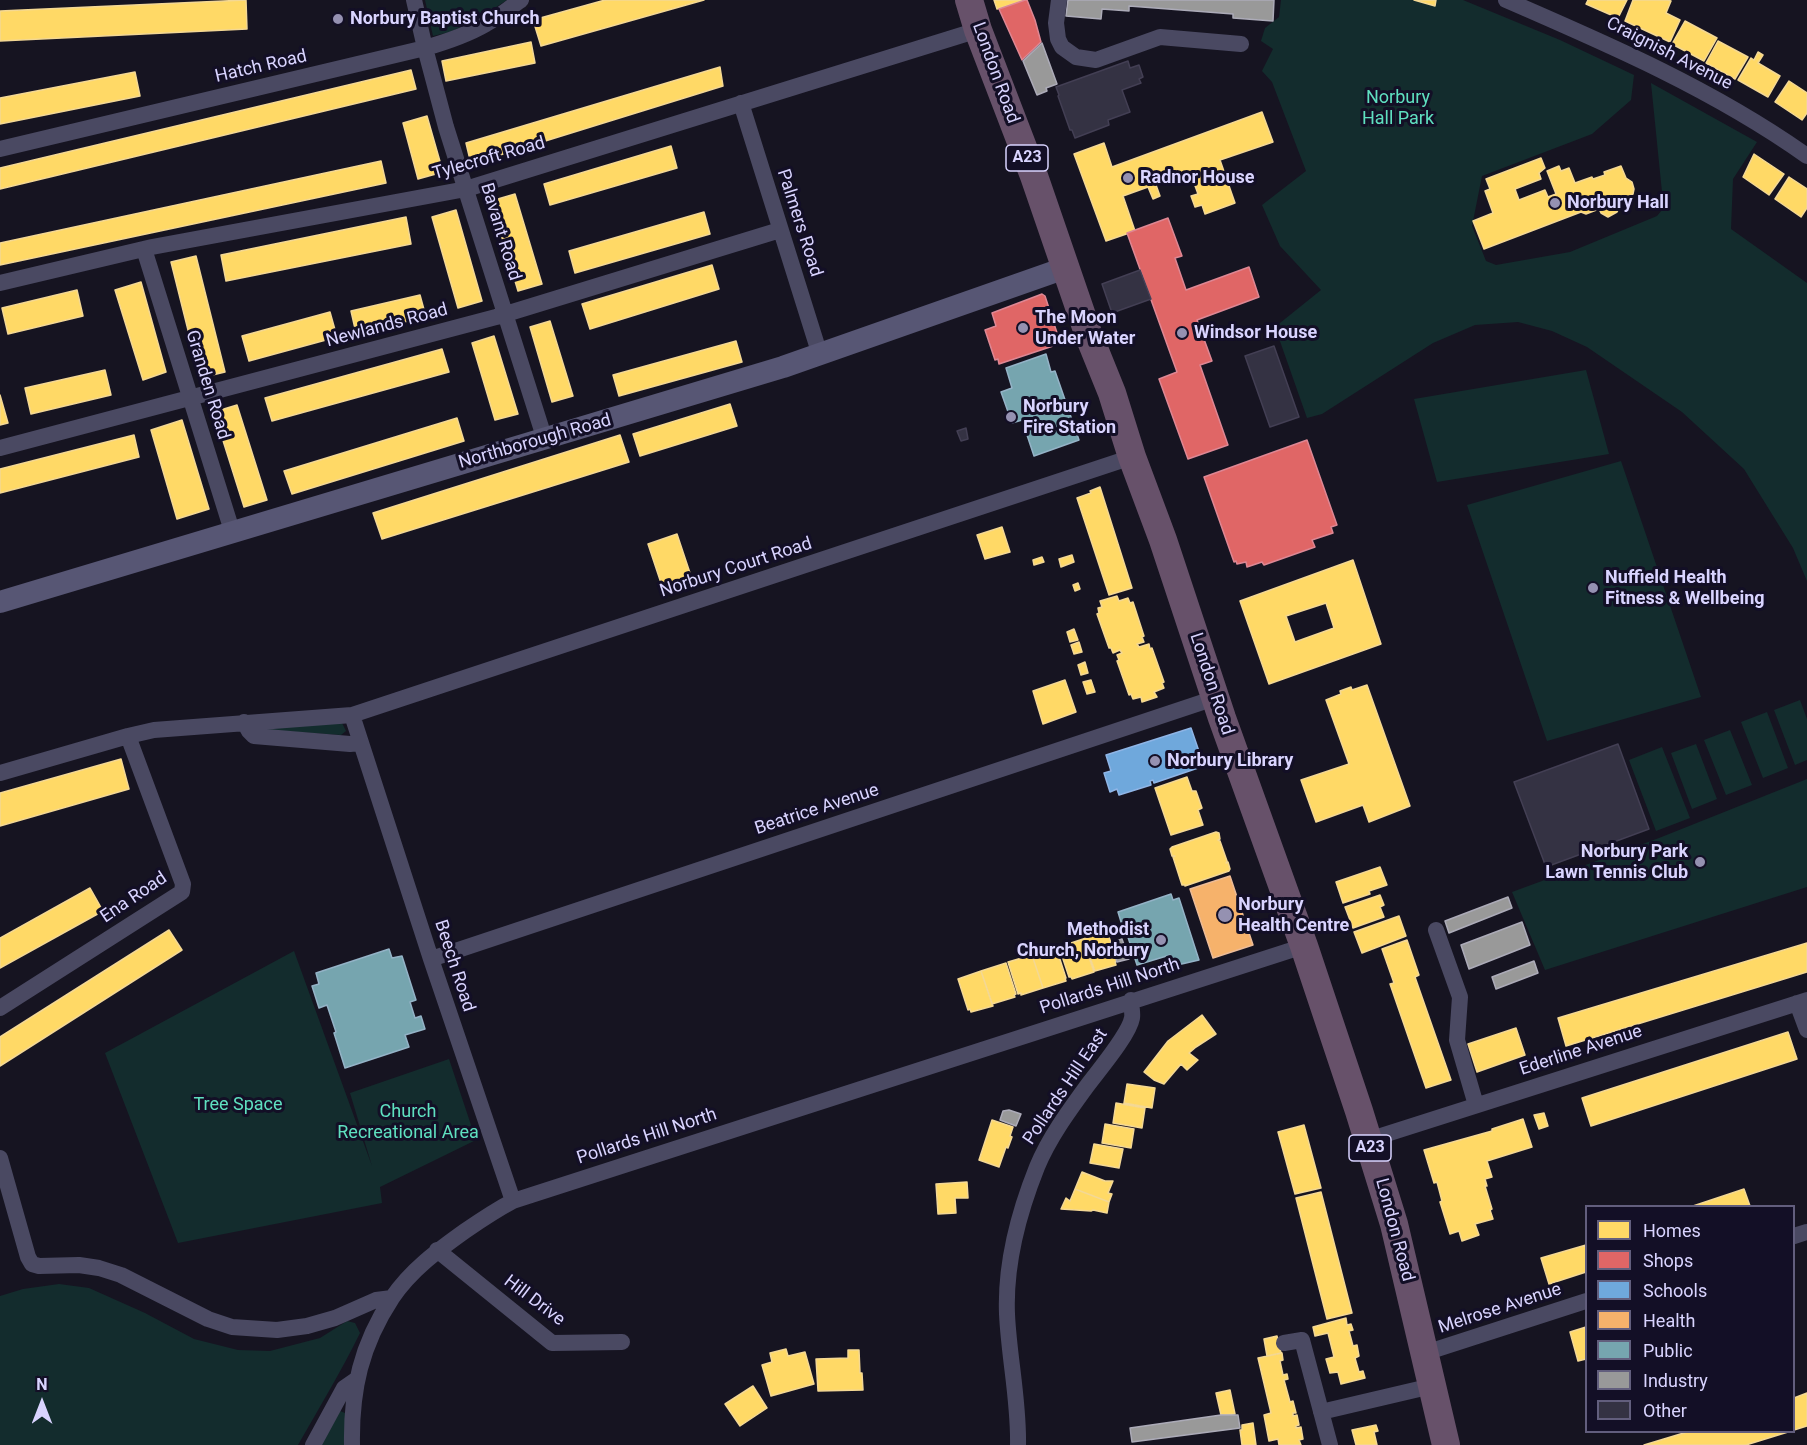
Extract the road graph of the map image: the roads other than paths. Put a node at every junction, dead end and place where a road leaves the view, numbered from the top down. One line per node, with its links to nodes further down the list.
1 (414, 0): 8 (street, Bavant Road)
2 (521, 0): 8 (street, Hatch Road)
3 (969, 0): 6 (highway, London Road / A23)
4 (1059, 0): 7 (street)
5 (1506, 0): 11 (street, Craignish Avenue)
6 (978, 30): 9 (street, Tylecroft Road); 15 (highway, London Road / A23)
7 (1241, 44)
8 (425, 48): 10 (street, Hatch Road); 12 (street, Bavant Road)
9 (741, 103): 12 (street, Tylecroft Road); 13 (street, Palmers Road)
10 (0, 149)
11 (1807, 156)
12 (466, 189): 14 (street, Tylecroft Road); 17 (street, Bavant Road)
13 (780, 230): 17 (street, Newlands Road); 18 (street, Palmers Road)
14 (144, 249): 16 (street, Tylecroft Road); 19 (street, Granden Road)
15 (1065, 268): 18 (street, Northborough Road); 22 (highway, London Road / A23)
16 (0, 283)
17 (505, 315): 19 (street, Newlands Road); 20 (street, Bavant Road)
18 (820, 355): 20 (street, Northborough Road)
19 (191, 398): 21 (street, Newlands Road); 23 (street, Granden Road)
20 (544, 440): 23 (street, Northborough Road)
21 (0, 448)
22 (1132, 457): 25 (highway, London Road / A23); 26 (street, Norbury Court Road)
23 (233, 534): 24 (street, Northborough Road)
24 (0, 602)
25 (1215, 698): 32 (highway, London Road / A23); 33 (street, Beatrice Avenue)
26 (352, 715): 27 (street, Norbury Court Road); 29 (street)
27 (244, 722): 28 (street, Norbury Court Road); 29 (street)
28 (128, 736): 30 (street, Norbury Court Road); 36 (street, Ena Road)
29 (360, 743): 33 (street, Beech Road)
30 (0, 773)
31 (1436, 930): 38 (street)
32 (1304, 946): 34 (street, Pollards Hill North); 39 (highway, London Road / A23)
33 (431, 958): 41 (street, Beech Road)
34 (1131, 1000): 41 (street, Pollards Hill North); 53 (street, Pollards Hill East)
35 (1802, 1001): 37 (street); 38 (street, Ederline Avenue)
36 (0, 1008)
37 (1807, 1030)
38 (1476, 1105): 39 (street, Ederline Avenue)
39 (1368, 1140): 47 (highway, London Road / A23)
40 (0, 1158): 43 (street)
41 (513, 1201): 42 (street, Pollards Hill North)
42 (437, 1250): 43 (street, Pollards Hill North); 45 (street, Hill Drive)
43 (392, 1298): 48 (street, Pollards Hill North)
44 (1585, 1302): 47 (street, Melrose Avenue)
45 (622, 1342)
46 (1284, 1343): 50 (street)
47 (1425, 1353): 49 (highway, London Road / A23)
48 (357, 1379): 51 (street); 52 (street, Pollards Hill North)
49 (1432, 1386): 50 (street); 55 (highway, London Road / A23)
50 (1321, 1412): 54 (street)
51 (313, 1445)
52 (352, 1445)
53 (1018, 1445)
54 (1330, 1445)
55 (1446, 1445)

